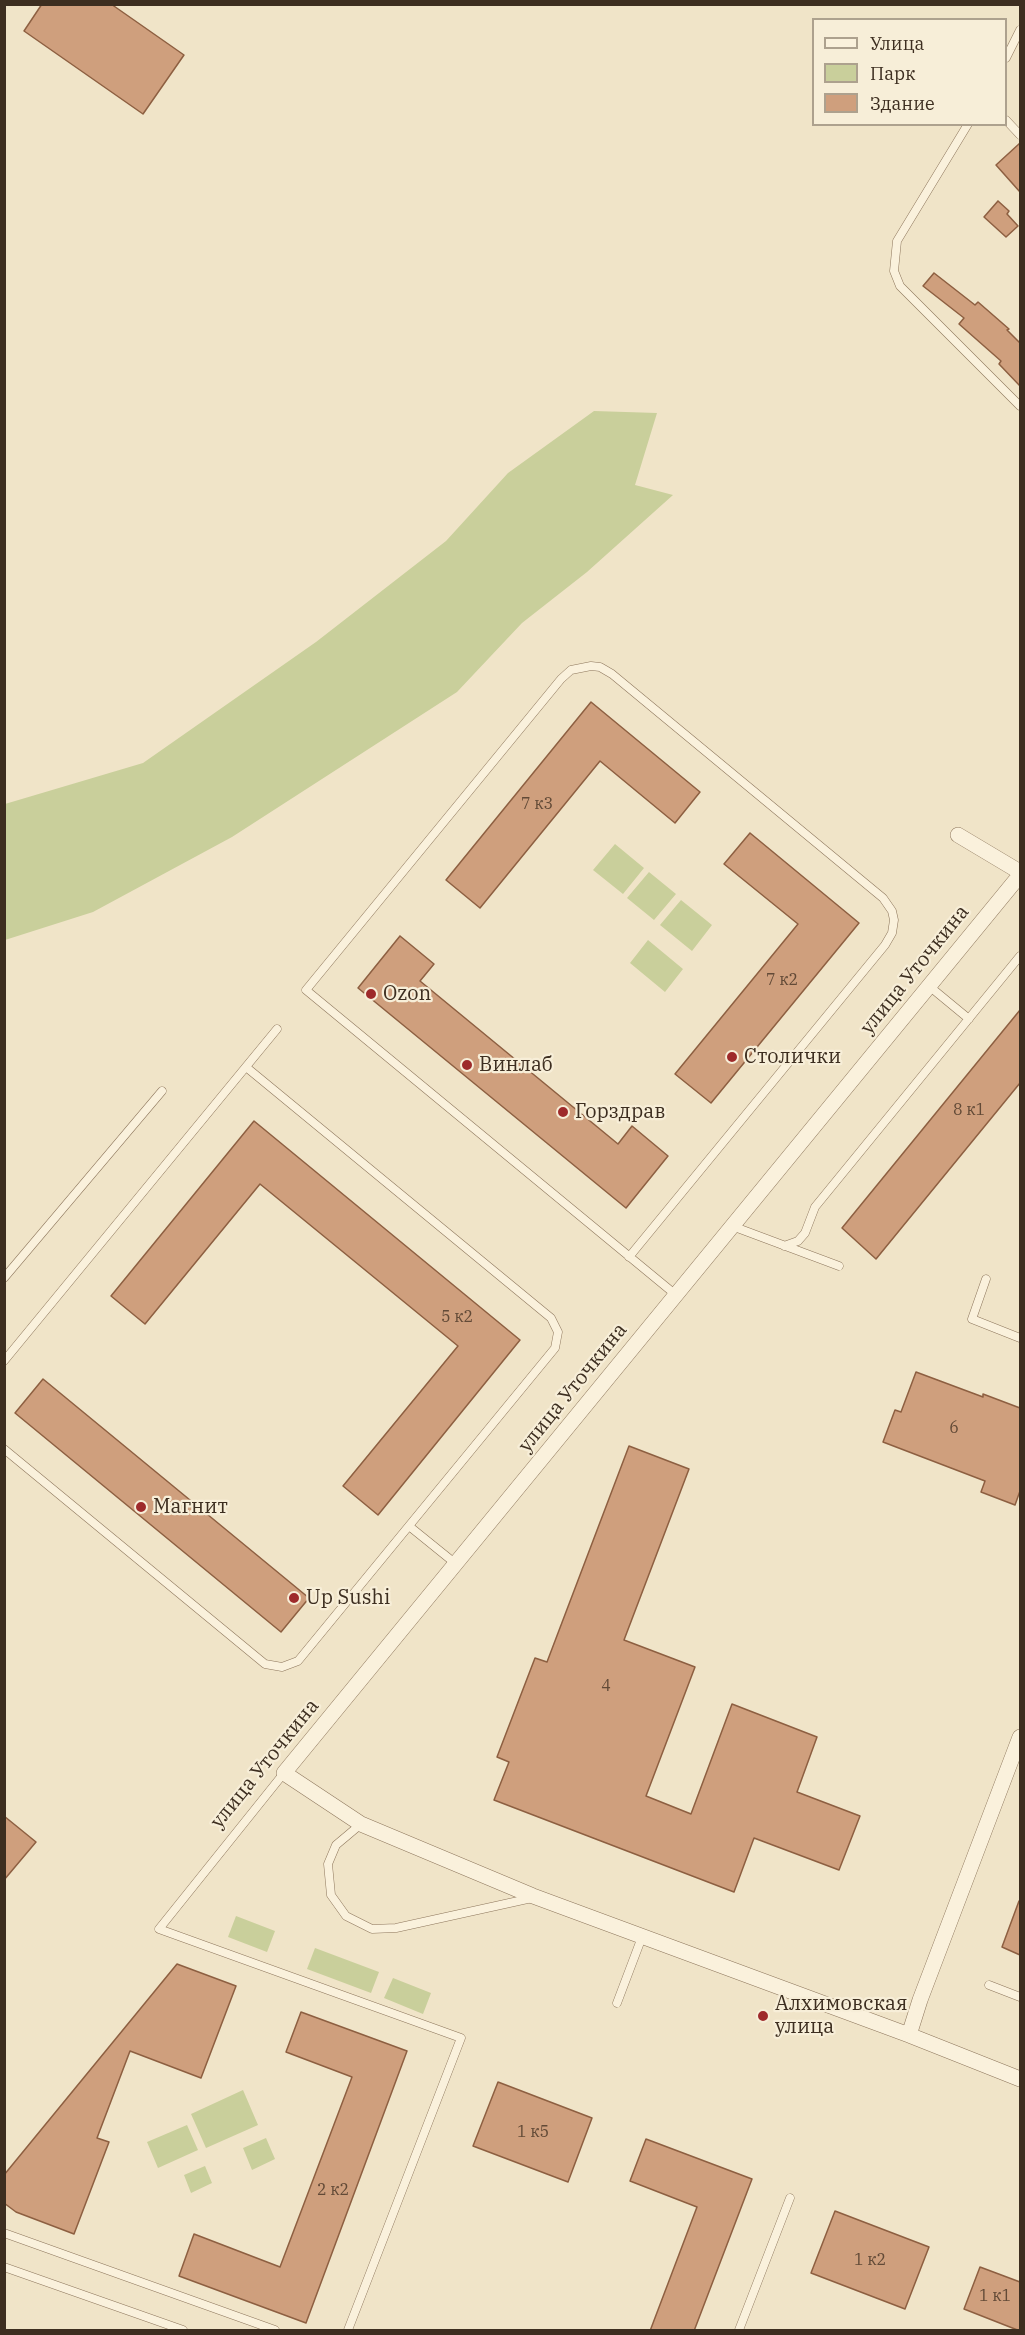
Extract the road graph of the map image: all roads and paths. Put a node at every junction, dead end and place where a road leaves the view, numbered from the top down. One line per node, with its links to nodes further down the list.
1 (1020, 30): 2 (lane)
2 (1007, 54)
3 (1007, 122): 5 (lane)
4 (967, 126): 6 (lane)
5 (1020, 135)
6 (1020, 406)
7 (958, 835): 8 (street)
8 (1020, 873): 10 (street, улица Уточкина)
9 (1020, 956): 11 (lane)
10 (929, 986): 11 (lane); 15 (street, улица Уточкина)
11 (969, 1019): 16 (lane)
12 (277, 1029): 13 (lane)
13 (246, 1067): 23 (lane); 25 (lane)
14 (162, 1091): 19 (lane)
15 (732, 1226): 16 (lane); 21 (street, улица Уточкина)
16 (784, 1245): 18 (lane)
17 (629, 1257): 17 (lane); 21 (lane)
18 (839, 1266)
19 (4, 1278)
20 (987, 1279): 22 (lane)
21 (676, 1295): 26 (street, улица Уточкина)
22 (1020, 1338)
23 (4, 1361)
24 (4, 1449): 25 (lane)
25 (409, 1526): 26 (lane)
26 (456, 1564): 28 (street, улица Уточкина)
27 (1020, 1737): 35 (street)
28 (284, 1773): 29 (street); 42 (lane, улица Уточкина)
29 (361, 1824): 30 (street); 30 (lane)
30 (536, 1897): 31 (street)
31 (642, 1937): 34 (lane); 35 (street)
32 (989, 1985): 33 (lane)
33 (1020, 1997)
34 (618, 2002)
35 (909, 2035): 36 (street)
36 (1020, 2079)
37 (790, 2198): 43 (lane)
38 (4, 2233): 41 (lane)
39 (4, 2267): 40 (lane)
40 (183, 2331)
41 (275, 2331)
42 (348, 2331)
43 (738, 2331)

